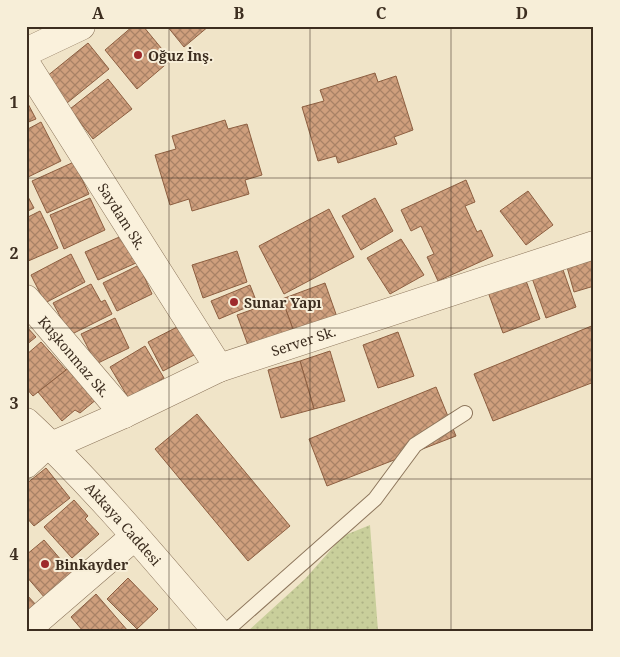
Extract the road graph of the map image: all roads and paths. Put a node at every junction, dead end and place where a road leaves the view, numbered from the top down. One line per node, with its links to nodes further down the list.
1 (81, 26): 2 (street)
2 (26, 52)
3 (26, 64): 6 (street, Saydam Sk.)
4 (594, 245): 6 (street, Server Sk.)
5 (26, 299): 8 (street, Kuşkonmaz Sk.)
6 (219, 368): 8 (street, Server Sk.)
7 (465, 413): 15 (lane)
8 (124, 414): 10 (street, Server Sk.)
9 (26, 422): 10 (street, Akkaya Caddesi)
10 (52, 446): 11 (street, Server Sk.); 12 (street, Akkaya Caddesi)
11 (26, 464)
12 (135, 536): 13 (street); 14 (street, Akkaya Caddesi)
13 (26, 630)
14 (216, 631)
15 (226, 631)

